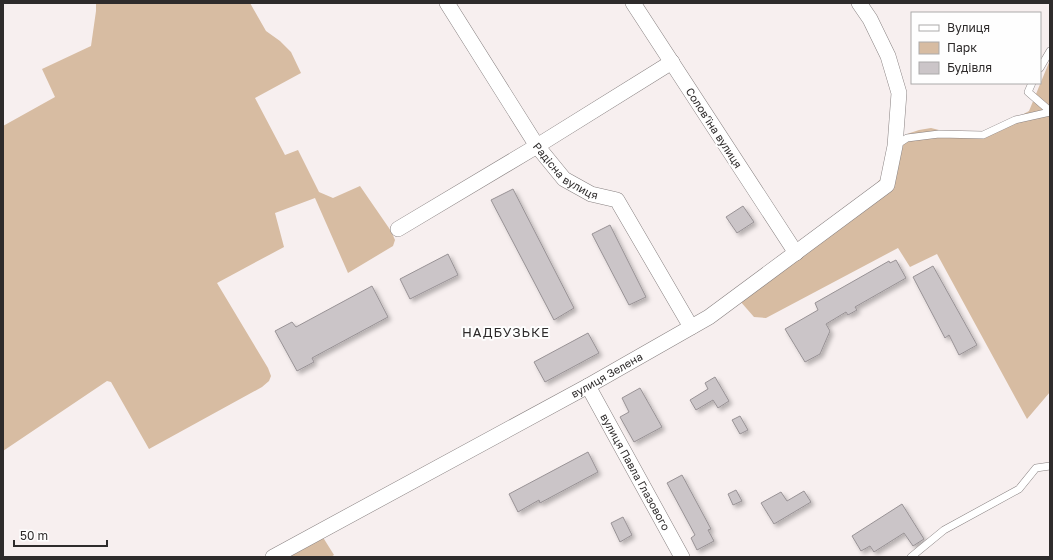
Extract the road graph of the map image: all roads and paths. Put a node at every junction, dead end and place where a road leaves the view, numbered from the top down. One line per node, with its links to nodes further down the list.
1 (447, 3): 9 (street, Радісна вулиця)
2 (633, 3): 5 (street, Соловʼїна вулиця)
3 (859, 3): 10 (street, вулиця Зелена)
4 (1050, 51): 6 (lane)
5 (672, 62): 9 (street); 12 (street, Соловʼїна вулиця)
6 (1041, 66)
7 (1032, 84): 8 (lane)
8 (1050, 111): 10 (lane)
9 (537, 146): 11 (street); 13 (street, Радісна вулиця)
10 (895, 146): 12 (street, вулиця Зелена)
11 (398, 229)
12 (796, 253): 13 (street, вулиця Зелена)
13 (691, 327): 14 (street, вулиця Зелена)
14 (588, 386): 16 (street, вулиця Зелена); 17 (street, вулиця Павла Глазового)
15 (1050, 466): 18 (lane)
16 (273, 557)
17 (682, 557)
18 (911, 557)

